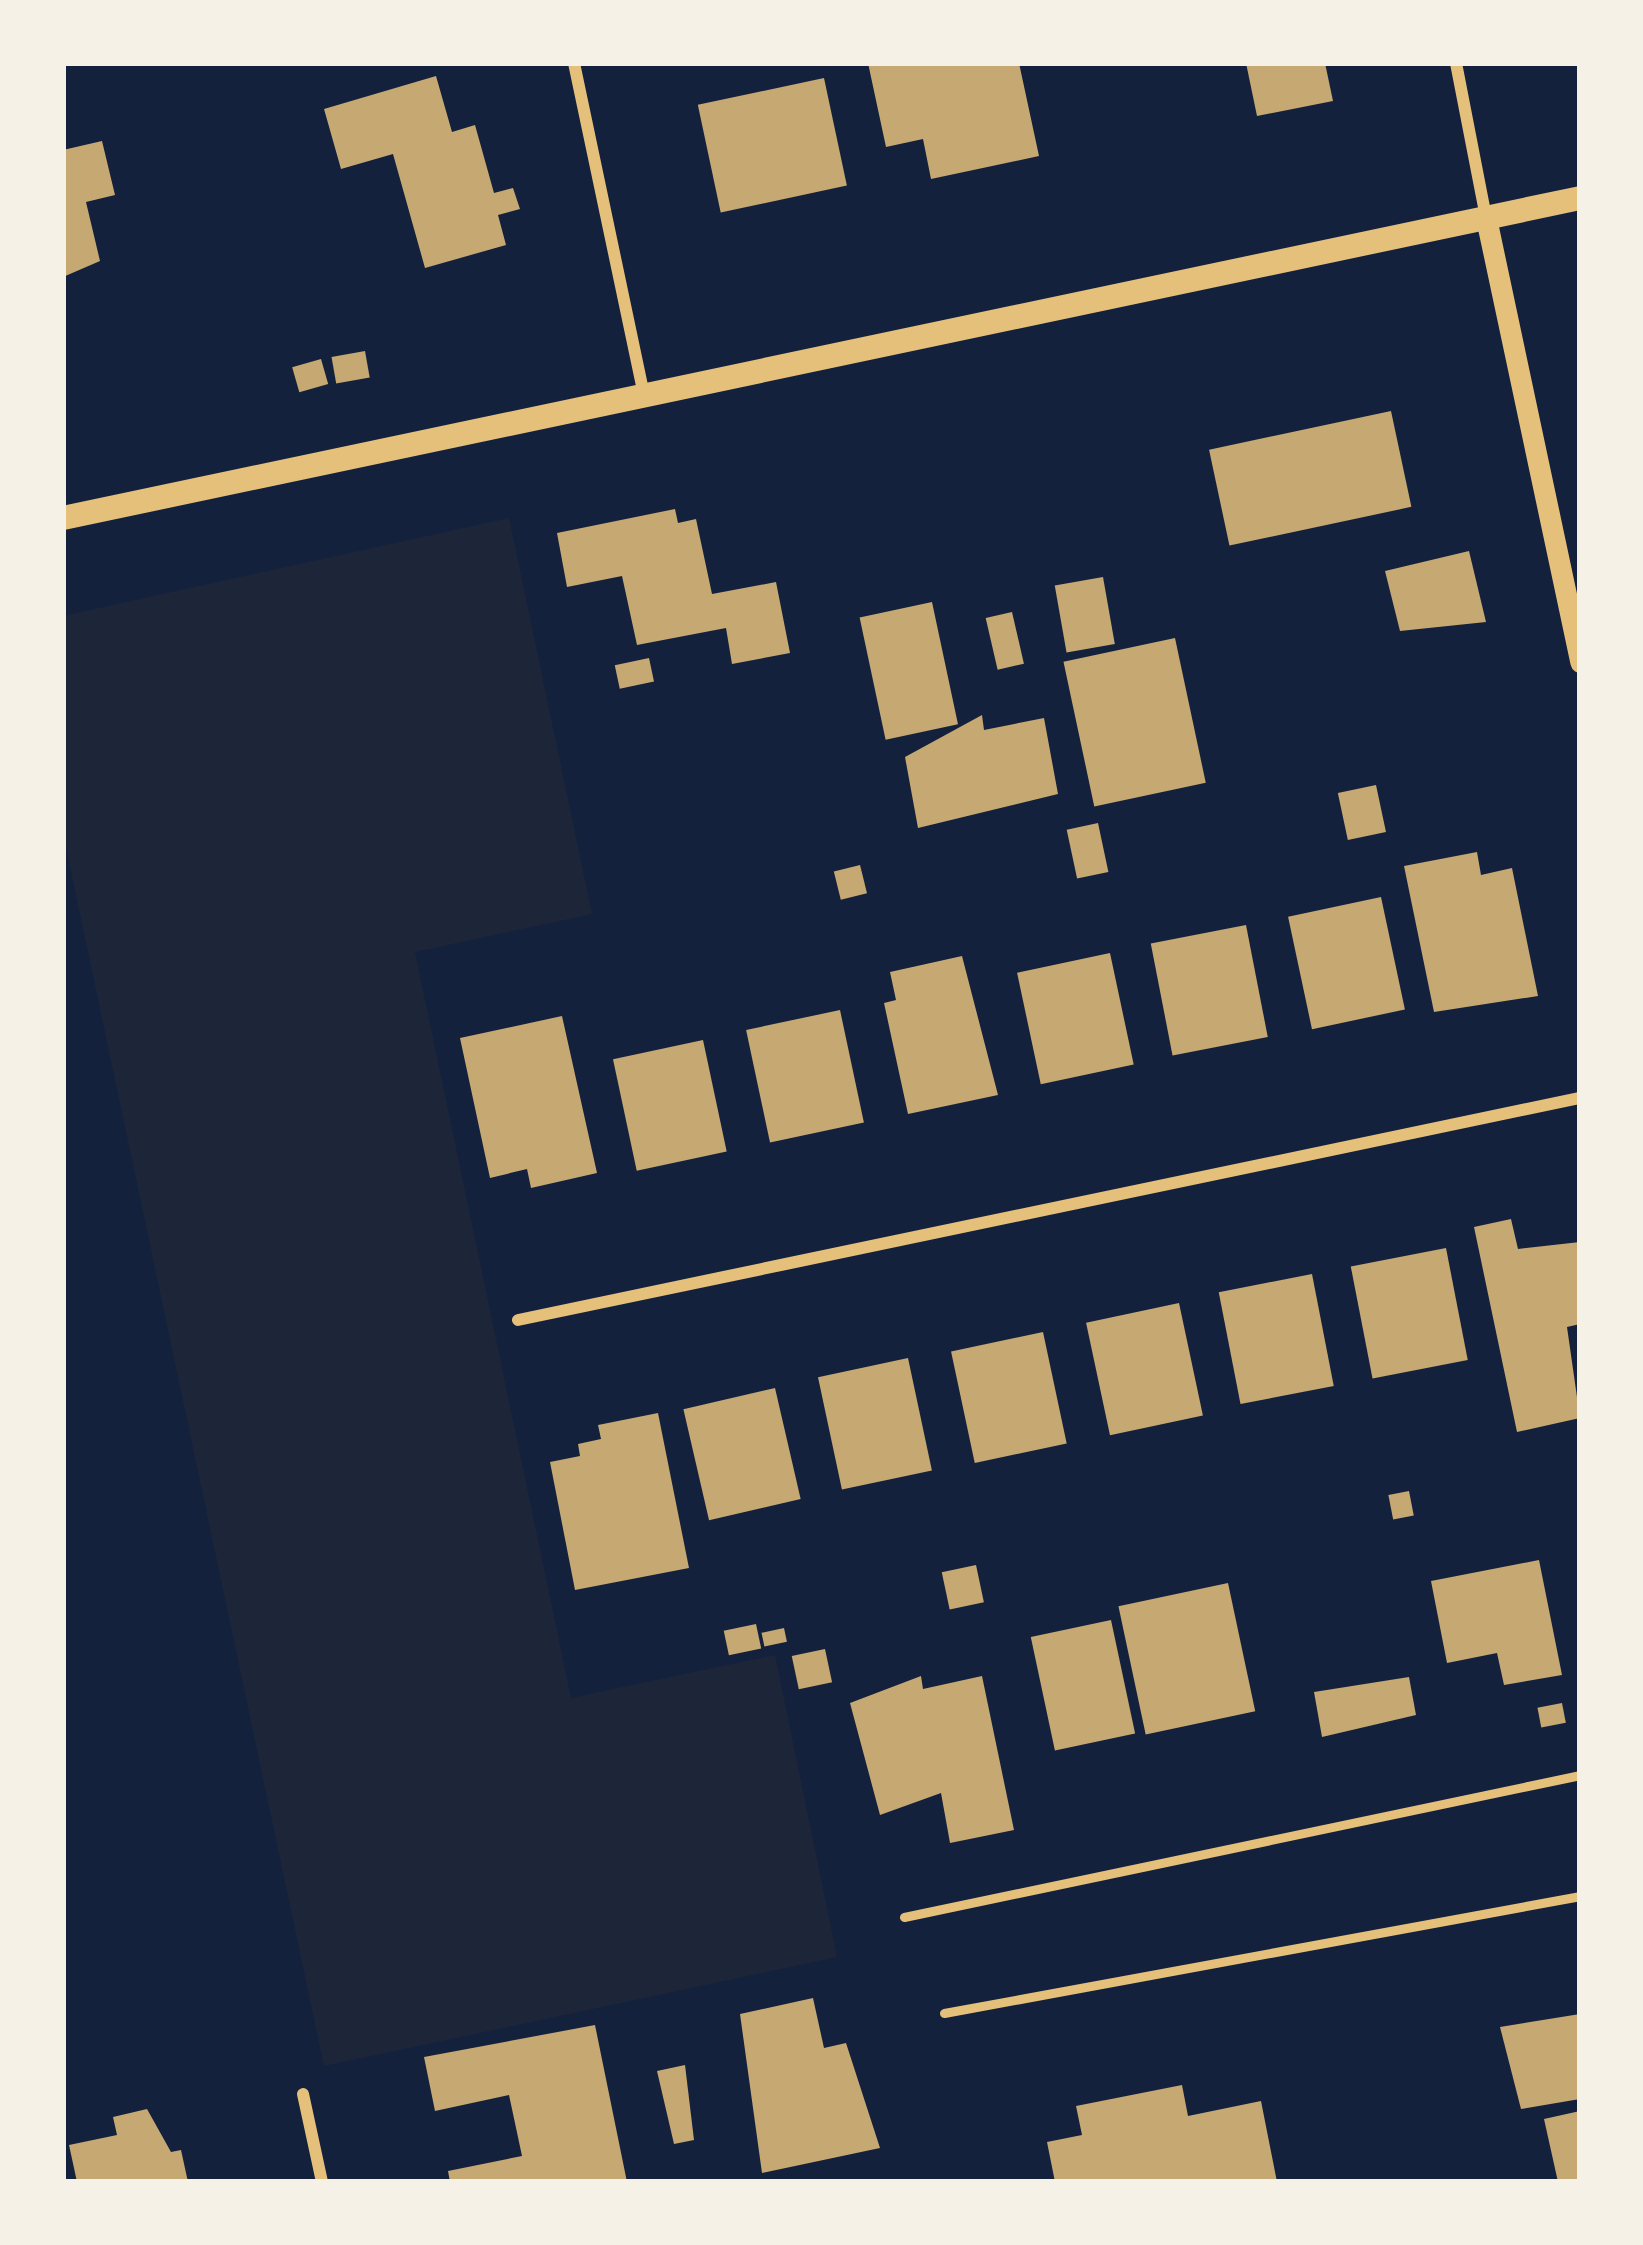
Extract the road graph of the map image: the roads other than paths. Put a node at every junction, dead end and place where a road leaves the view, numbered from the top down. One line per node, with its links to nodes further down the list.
1 (574, 63): 5 (street)
2 (1456, 63): 4 (street)
3 (1580, 198): 4 (main road)
4 (1486, 218): 5 (main road); 7 (street)
5 (644, 395): 6 (main road)
6 (63, 518)
7 (1580, 662)
8 (1580, 1098): 9 (street)
9 (518, 1319)
10 (1580, 1774): 12 (lane)
11 (1580, 1896): 13 (lane)
12 (904, 1917)
13 (944, 2013)
14 (303, 2094): 15 (street)
15 (322, 2182)

